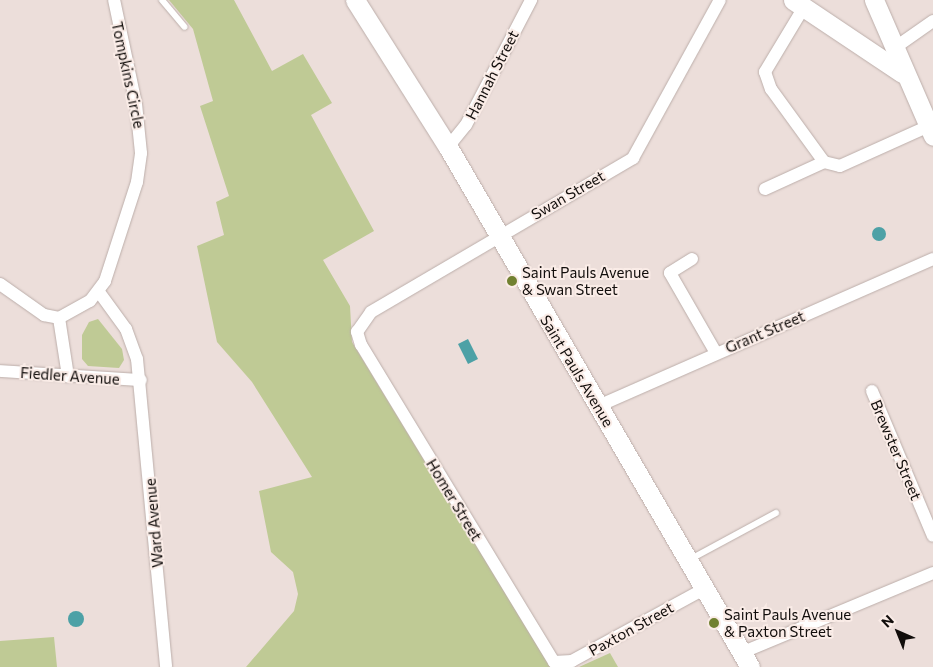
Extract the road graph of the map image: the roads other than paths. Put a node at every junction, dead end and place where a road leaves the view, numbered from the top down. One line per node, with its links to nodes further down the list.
1 (114, 0): 20 (street, Tompkins Circle)
2 (162, 0): 9 (lane)
3 (355, 0): 13 (main road, Saint Pauls Avenue)
4 (530, 0): 13 (street, Hannah Street)
5 (720, 0): 16 (street, Swan Street)
6 (874, 0): 10 (main road)
7 (799, 3): 11 (main road); 14 (street)
8 (933, 21): 10 (street)
9 (185, 27)
10 (893, 49): 11 (main road)
11 (902, 73): 12 (main road)
12 (931, 131): 14 (street)
13 (448, 147): 16 (main road, Saint Pauls Avenue)
14 (824, 162): 15 (street)
15 (764, 189)
16 (499, 238): 22 (street, Swan Street); 28 (main road, Saint Pauls Avenue)
17 (692, 259): 23 (street)
18 (933, 259): 23 (street, Grant Street)
19 (0, 284): 21 (street)
20 (99, 292): 21 (street); 26 (street)
21 (59, 318): 25 (street)
22 (357, 332): 35 (street, Homer Street)
23 (716, 353): 28 (street, Grant Street)
24 (0, 372): 25 (street, Fiedler Avenue)
25 (68, 376): 26 (street, Fiedler Avenue)
26 (140, 380): 36 (street, Ward Avenue)
27 (872, 391): 30 (street, Brewster Street)
28 (598, 406): 31 (main road, Saint Pauls Avenue)
29 (776, 513): 31 (lane)
30 (933, 536)
31 (688, 560): 33 (main road, Saint Pauls Avenue)
32 (933, 573): 34 (street)
33 (704, 589): 34 (main road, Saint Pauls Avenue); 35 (street, Paxton Street)
34 (745, 660)
35 (558, 664)
36 (166, 667)

